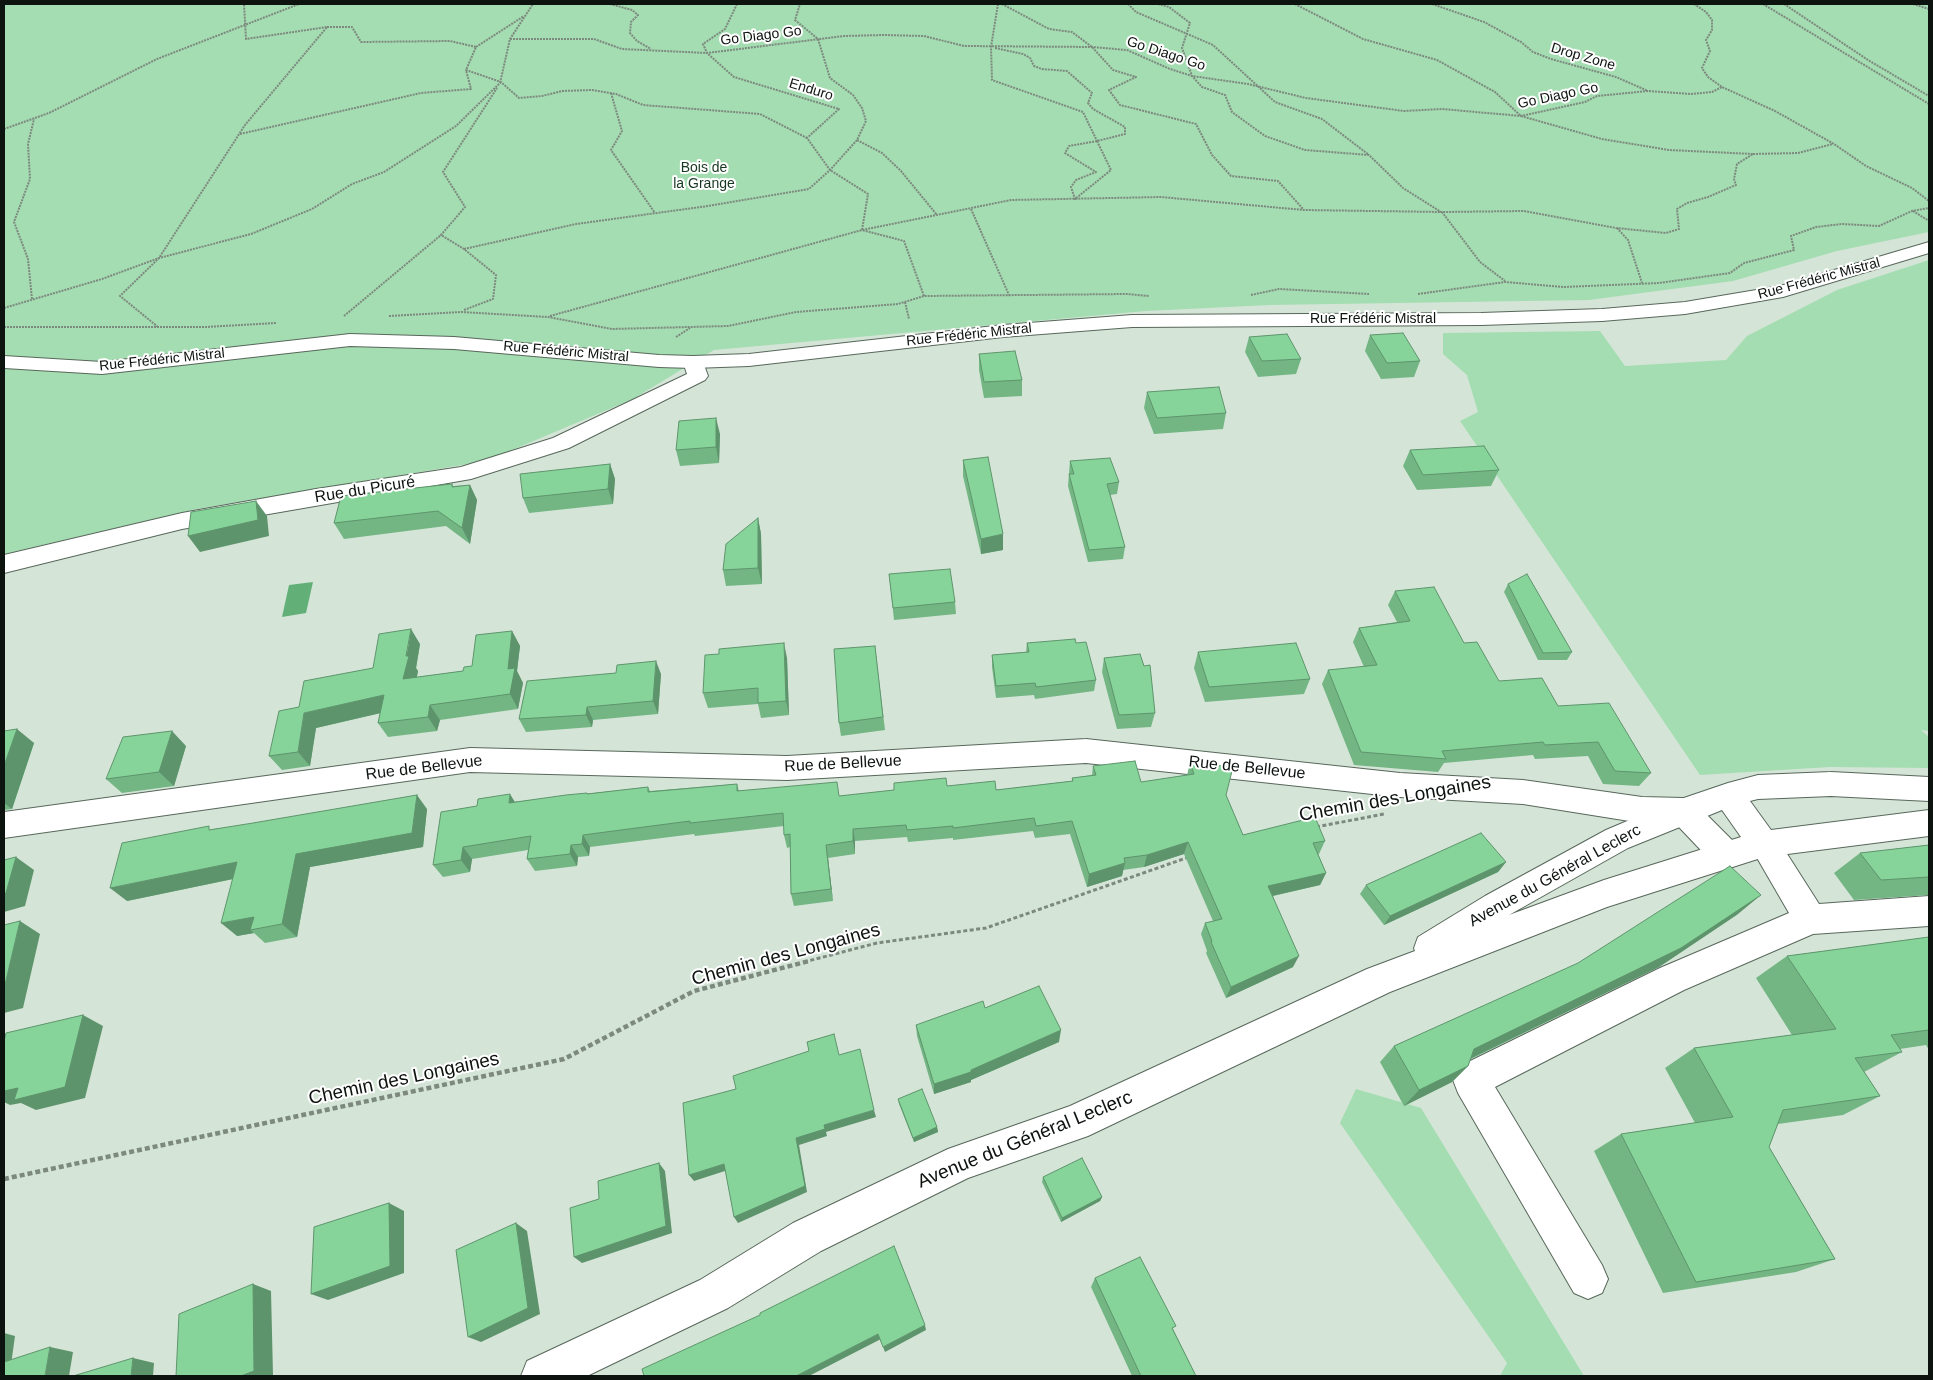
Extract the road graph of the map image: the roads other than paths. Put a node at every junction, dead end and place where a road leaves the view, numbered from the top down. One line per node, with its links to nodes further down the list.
1 (1929, 247): 3 (street, Rue Frédéric Mistral)
2 (4, 362): 3 (street, Rue Frédéric Mistral)
3 (693, 362): 4 (street, Rue du Picuré)
4 (4, 564)
5 (1929, 789): 6 (street, Avenue du Général Leclerc)
6 (1728, 795): 7 (street, Avenue du Général Leclerc); 10 (street)
7 (1683, 811): 9 (street, Rue de Bellevue); 11 (street); 14 (street, Avenue du Général Leclerc)
8 (1929, 823): 10 (street, Avenue du Général Leclerc)
9 (4, 825)
10 (1764, 844): 11 (street, Avenue du Général Leclerc); 13 (street)
11 (1726, 855): 14 (street, Avenue du Général Leclerc)
12 (1929, 911): 13 (street)
13 (1811, 919): 15 (street)
14 (1379, 980): 16 (street, Avenue du Général Leclerc)
15 (1588, 1279)
16 (542, 1376)

